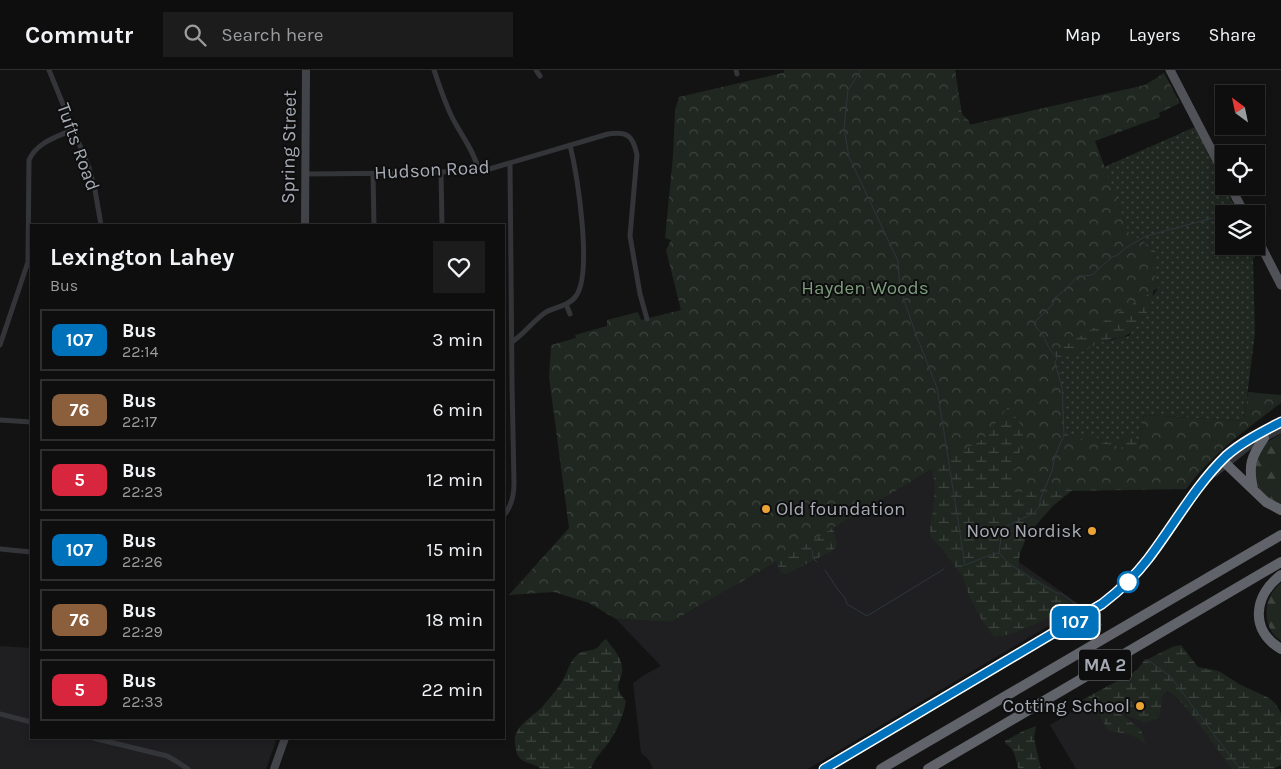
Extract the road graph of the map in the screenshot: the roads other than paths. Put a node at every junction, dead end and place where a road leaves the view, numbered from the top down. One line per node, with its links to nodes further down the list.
1 (49, 70): 7 (street, Tufts Road)
2 (306, 70): 13 (main road, Spring Street)
3 (434, 70): 11 (street)
4 (536, 70): 6 (street)
5 (1170, 70): 9 (main road)
6 (540, 76)
7 (74, 130): 15 (street, Tufts Road); 25 (street)
8 (570, 145): 10 (street, Hudson Road); 21 (street); 23 (street, Hudson Road)
9 (1215, 157)
10 (510, 164): 11 (street, Hudson Road); 24 (street)
11 (479, 171): 12 (street, Hudson Road)
12 (442, 173): 14 (street, Hudson Road); 18 (street)
13 (304, 174): 14 (street, Hudson Road); 16 (main road, Spring Street)
14 (373, 174): 17 (street)
15 (101, 224)
16 (305, 224)
17 (374, 224)
18 (442, 224)
19 (1265, 254): 20 (main road)
20 (1281, 286)
21 (566, 304): 22 (street); 24 (street)
22 (570, 314)
23 (647, 319)
24 (512, 342): 27 (street)
25 (0, 345)
26 (505, 379): 27 (street)
27 (512, 379): 36 (street)
28 (0, 420): 29 (street)
29 (30, 422)
30 (1281, 422): 33 (street)
31 (1281, 430): 32 (street)
32 (1264, 438): 33 (street); 34 (highway)
33 (1224, 462): 34 (highway); 49 (street)
34 (1253, 489): 35 (highway)
35 (1281, 510)
36 (505, 514)
37 (1281, 534): 50 (highway, MA 2)
38 (0, 549): 39 (street)
39 (30, 552)
40 (1281, 562): 51 (highway, MA 2)
41 (1281, 575): 42 (highway)
42 (1281, 648)
43 (0, 714): 44 (street)
44 (30, 722)
45 (97, 739): 47 (street)
46 (285, 739): 48 (main road)
47 (188, 769)
48 (274, 769)
49 (824, 769)
50 (882, 769)
51 (928, 769)

